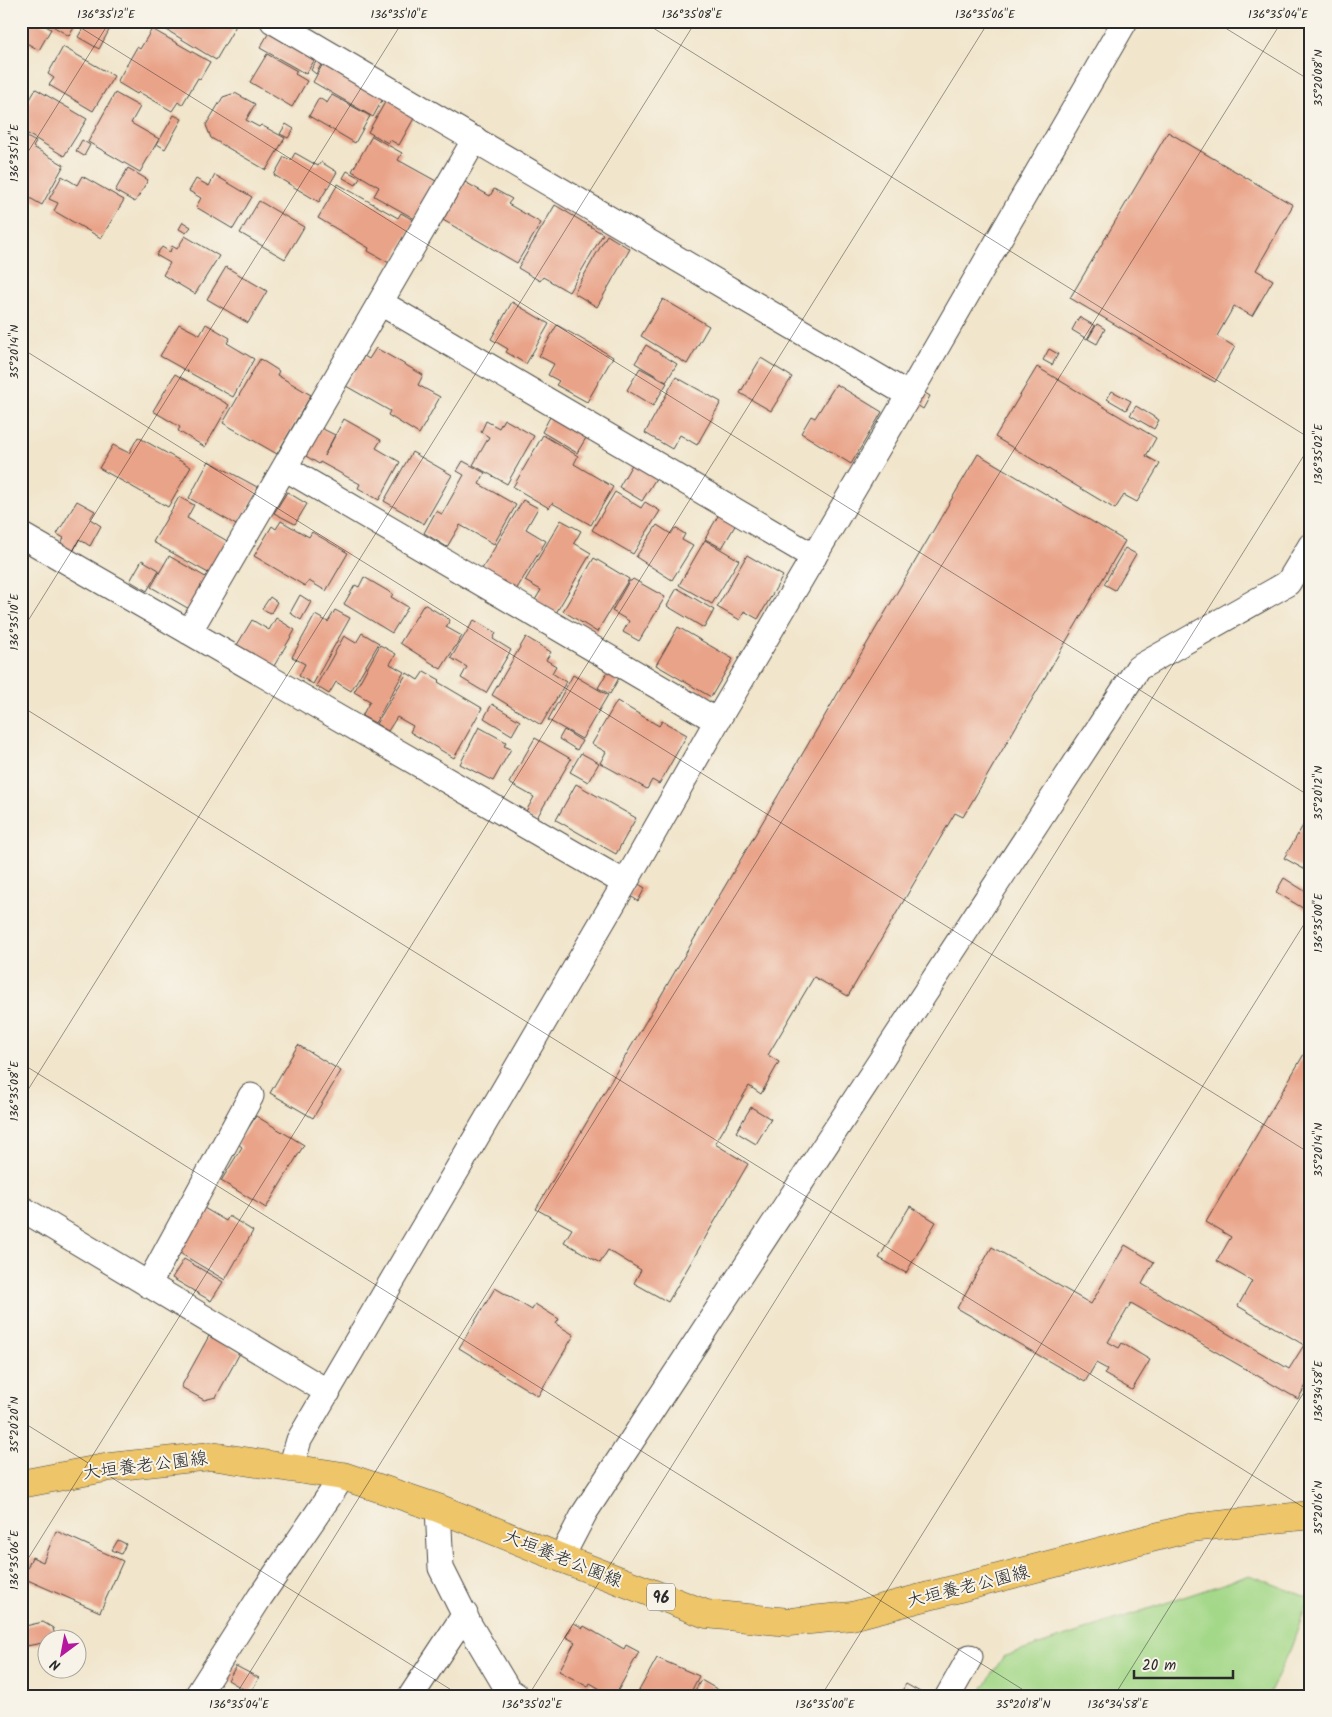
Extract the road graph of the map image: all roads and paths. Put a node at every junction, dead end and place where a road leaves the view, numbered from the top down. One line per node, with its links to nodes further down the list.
1 (273, 21): 3 (street)
2 (1126, 21): 5 (street)
3 (475, 139): 4 (street); 5 (street)
4 (381, 303): 6 (street); 9 (street)
5 (909, 395): 9 (street)
6 (285, 468): 10 (street); 11 (street)
7 (21, 535): 10 (street)
8 (1311, 545): 22 (street)
9 (814, 556): 11 (street)
10 (188, 632): 12 (street)
11 (717, 721): 12 (street)
12 (626, 883): 16 (street)
13 (252, 1096): 15 (street)
14 (21, 1208): 15 (street)
15 (148, 1285): 16 (street)
16 (328, 1392): 17 (street)
17 (291, 1467): 18 (main road, 大垣養老公園線 / 96); 19 (main road, 大垣養老公園線 / 96)
18 (343, 1476): 20 (main road, 大垣養老公園線 / 96); 26 (street)
19 (21, 1484)
20 (438, 1508): 22 (main road, 大垣養老公園線 / 96); 23 (street)
21 (1311, 1515): 22 (main road, 大垣養老公園線 / 96)
22 (561, 1558)
23 (465, 1614): 25 (street); 27 (street)
24 (970, 1657): 28 (street)
25 (510, 1694)
26 (197, 1696)
27 (411, 1696)
28 (948, 1696)

